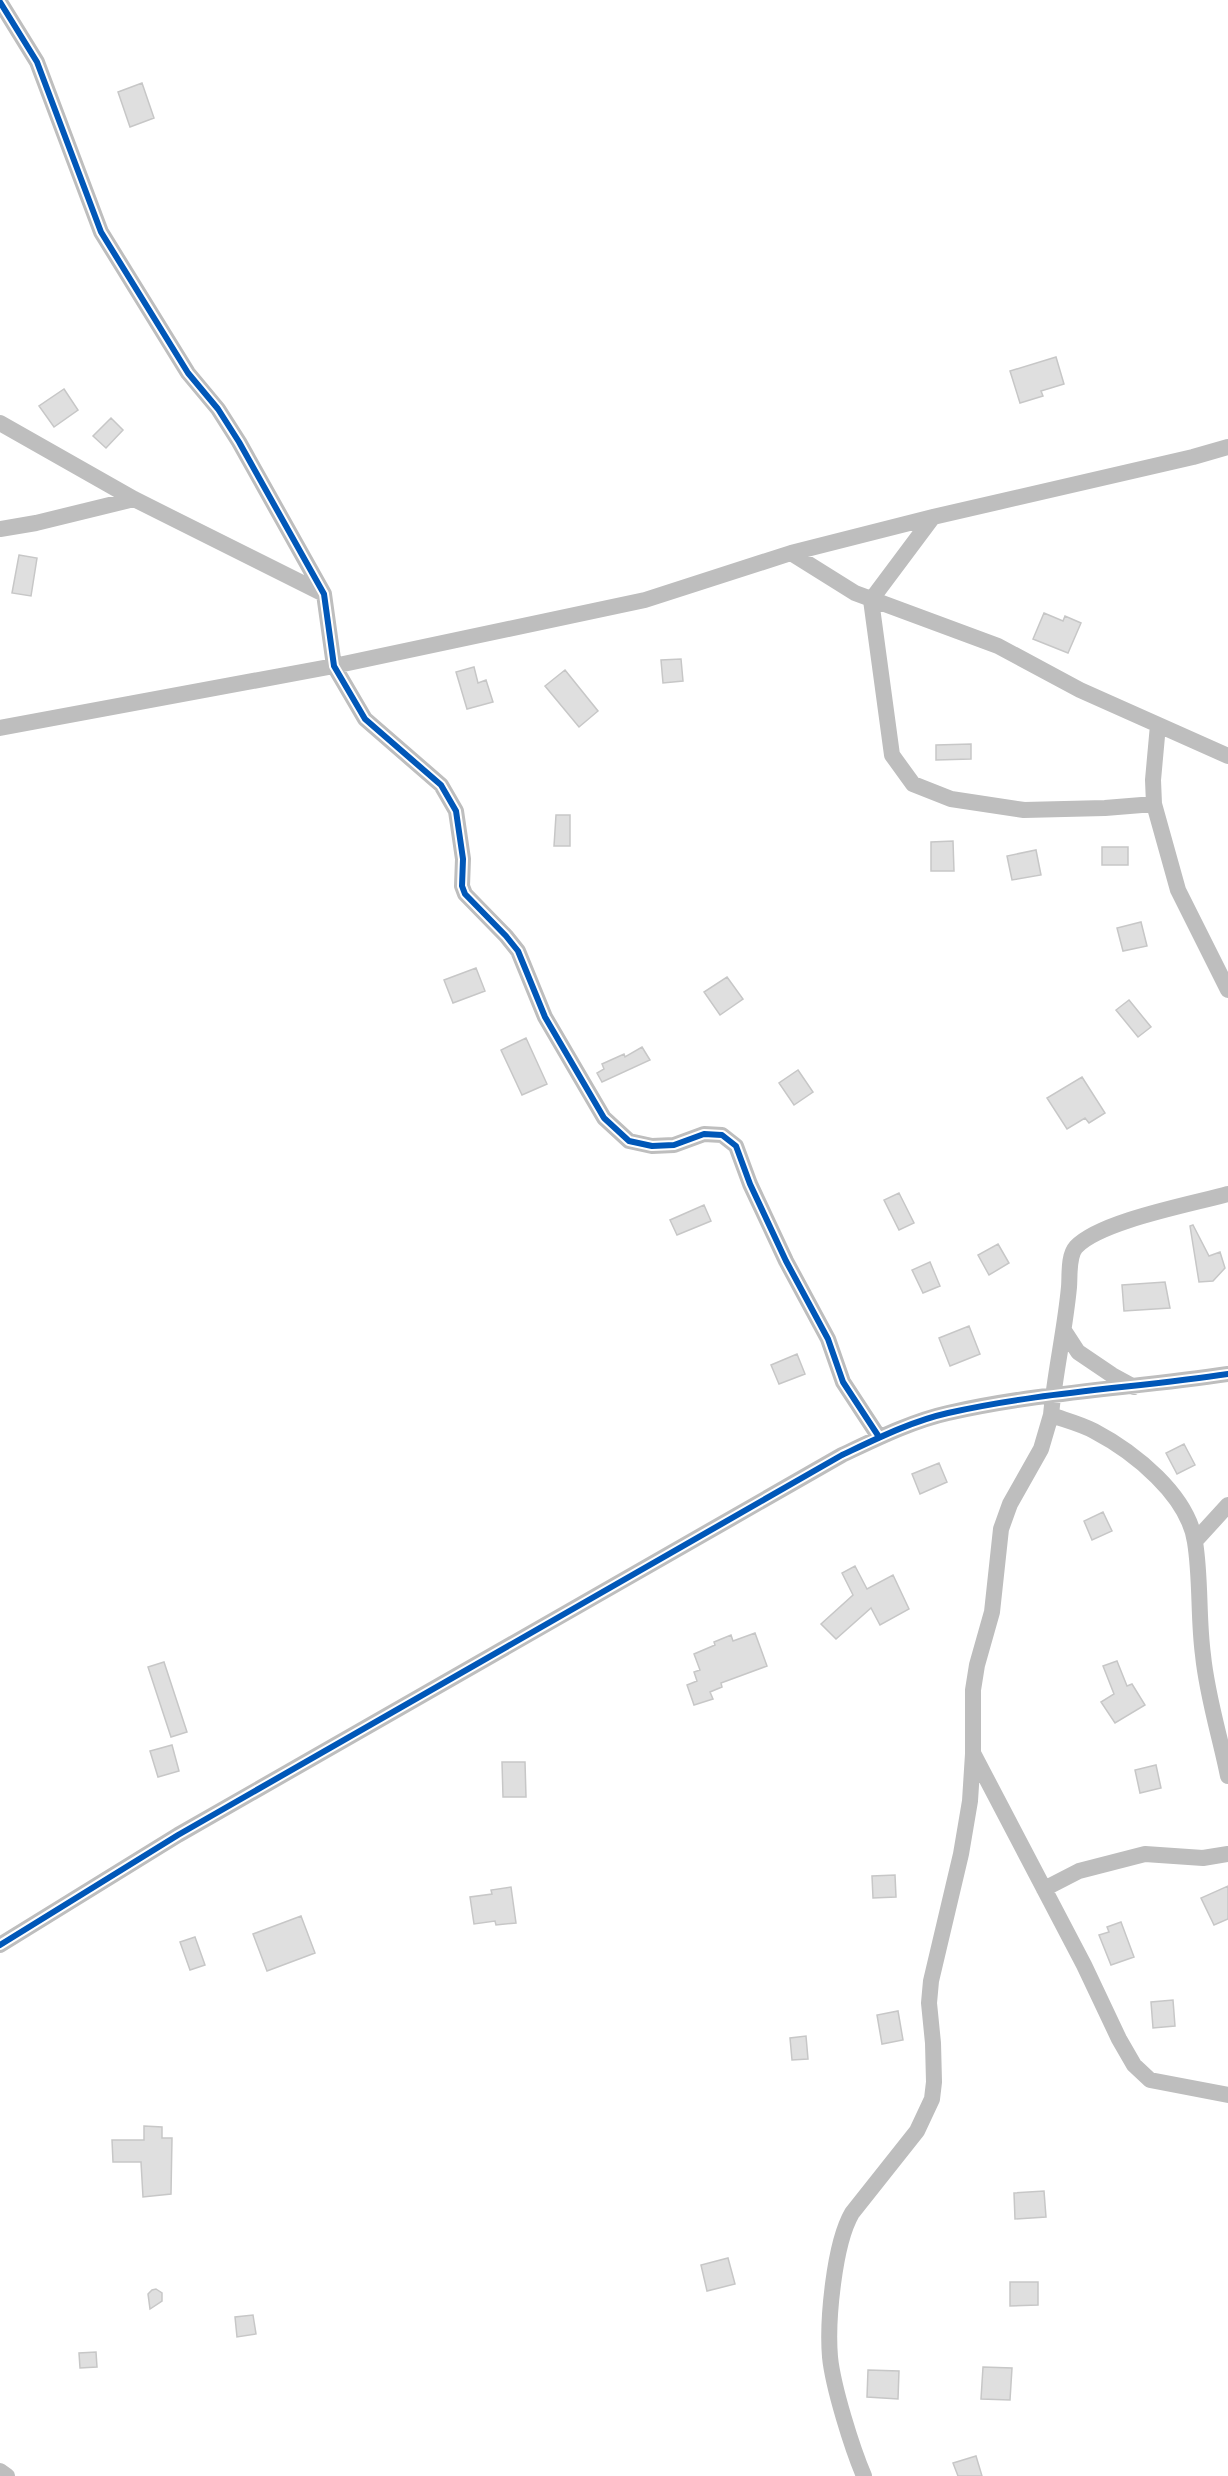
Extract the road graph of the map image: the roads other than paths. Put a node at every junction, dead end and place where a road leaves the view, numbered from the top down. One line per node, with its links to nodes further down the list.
1 (0, 2): 2 (street)
2 (6, 21): 9 (street)
3 (0, 423): 5 (street)
4 (1228, 447): 6 (street)
5 (134, 499): 7 (street); 9 (street)
6 (933, 517): 8 (street); 10 (street)
7 (0, 529)
8 (791, 553): 10 (street); 11 (street)
9 (324, 594): 11 (street)
10 (871, 600): 12 (street); 15 (street)
11 (334, 666): 13 (street); 23 (street)
12 (1158, 725): 14 (street); 15 (street)
13 (0, 728)
14 (1228, 756)
15 (1154, 804): 16 (street)
16 (1228, 990)
17 (1228, 1194): 18 (street)
18 (1065, 1332): 20 (street); 21 (street)
19 (1228, 1374): 20 (street)
20 (1134, 1387): 21 (street)
21 (1053, 1396): 22 (street); 23 (street)
22 (1052, 1415): 25 (street); 26 (street)
23 (879, 1437): 30 (street)
24 (1228, 1505): 25 (street)
25 (1195, 1541): 27 (street)
26 (973, 1754): 29 (street); 34 (street)
27 (1228, 1776)
28 (1228, 1854): 29 (street)
29 (1044, 1889): 31 (street)
30 (0, 1945)
31 (1228, 2095)
32 (0, 2471): 33 (street)
33 (6, 2476)
34 (864, 2476)

